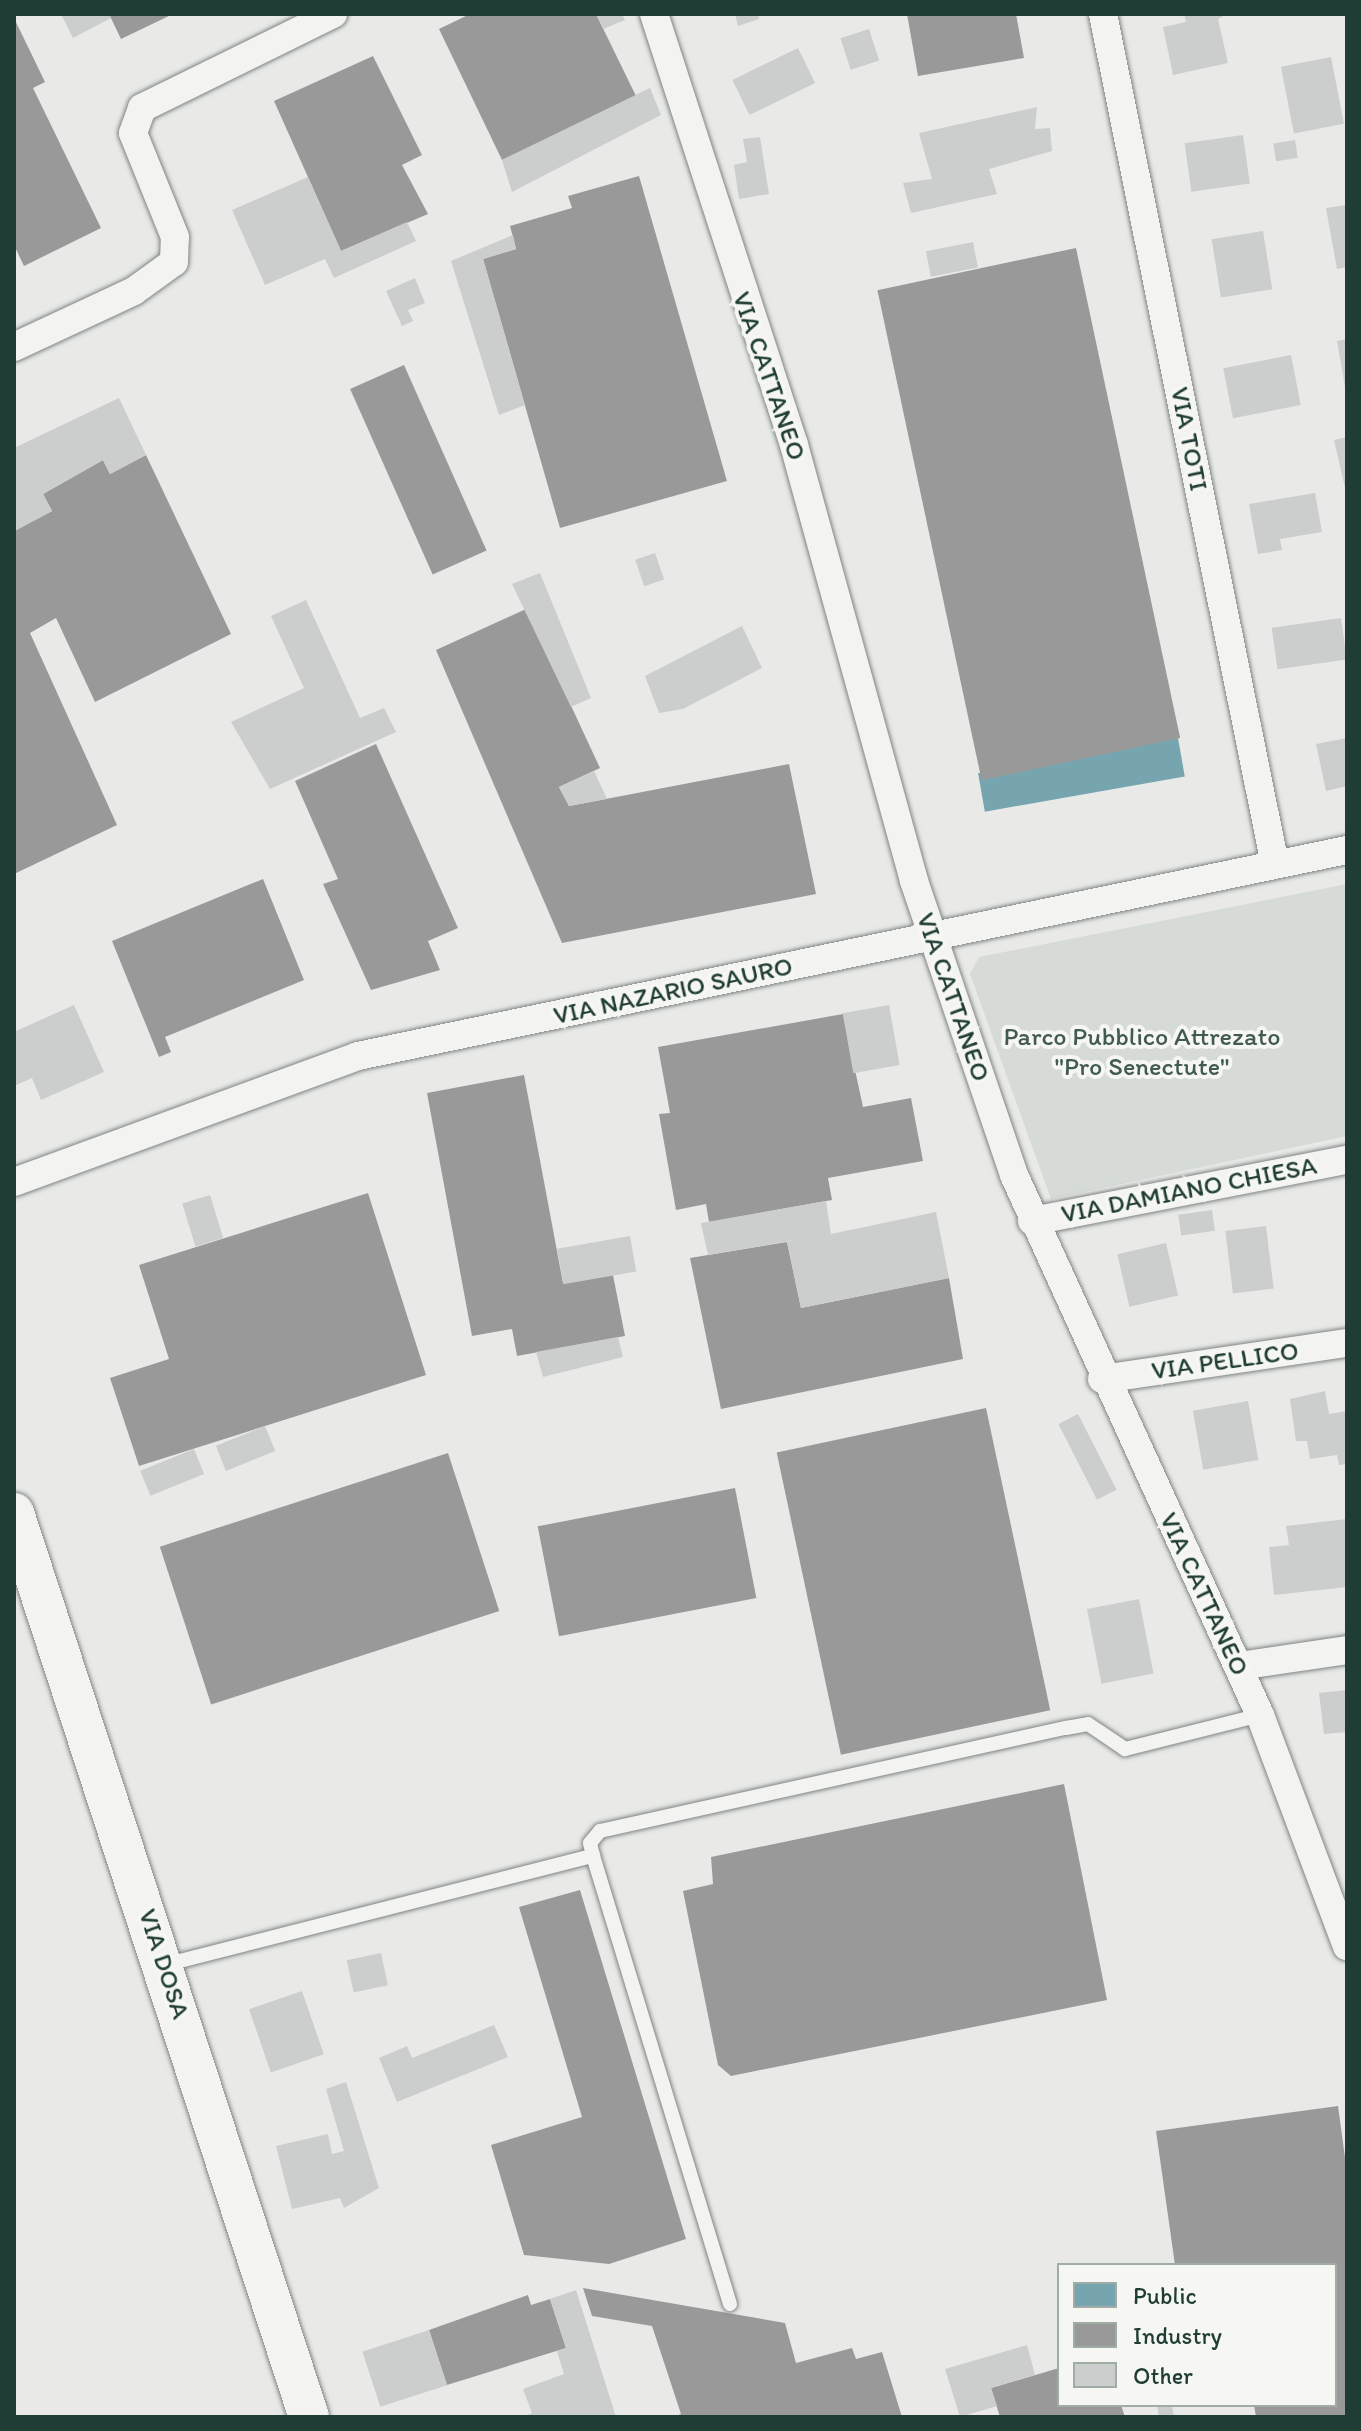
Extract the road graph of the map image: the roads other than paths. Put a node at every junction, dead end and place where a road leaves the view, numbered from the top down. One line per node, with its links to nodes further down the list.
1 (333, 14): 4 (street)
2 (654, 14): 7 (street, VIA CATTANEO)
3 (1103, 14): 6 (street, VIA TOTI)
4 (14, 347)
5 (1347, 850): 6 (street, VIA NAZARIO SAURO)
6 (1275, 865): 7 (street, VIA NAZARIO SAURO)
7 (931, 934): 9 (street, VIA NAZARIO SAURO); 10 (street, VIA CATTANEO)
8 (1347, 1160): 10 (street, VIA DAMIANO CHIESA)
9 (14, 1182)
10 (1032, 1221): 12 (street, VIA CATTANEO)
11 (1347, 1343): 12 (street, VIA PELLICO)
12 (1102, 1379): 15 (street, VIA CATTANEO)
13 (14, 1513): 19 (street, VIA DOSA)
14 (1347, 1650): 15 (street)
15 (1239, 1666): 16 (street, VIA CATTANEO)
16 (1260, 1715): 17 (lane); 18 (street, VIA CATTANEO)
17 (593, 1856): 19 (lane); 20 (lane)
18 (1347, 1946)
19 (164, 1965): 21 (street, VIA DOSA)
20 (730, 2304)
21 (309, 2417)

